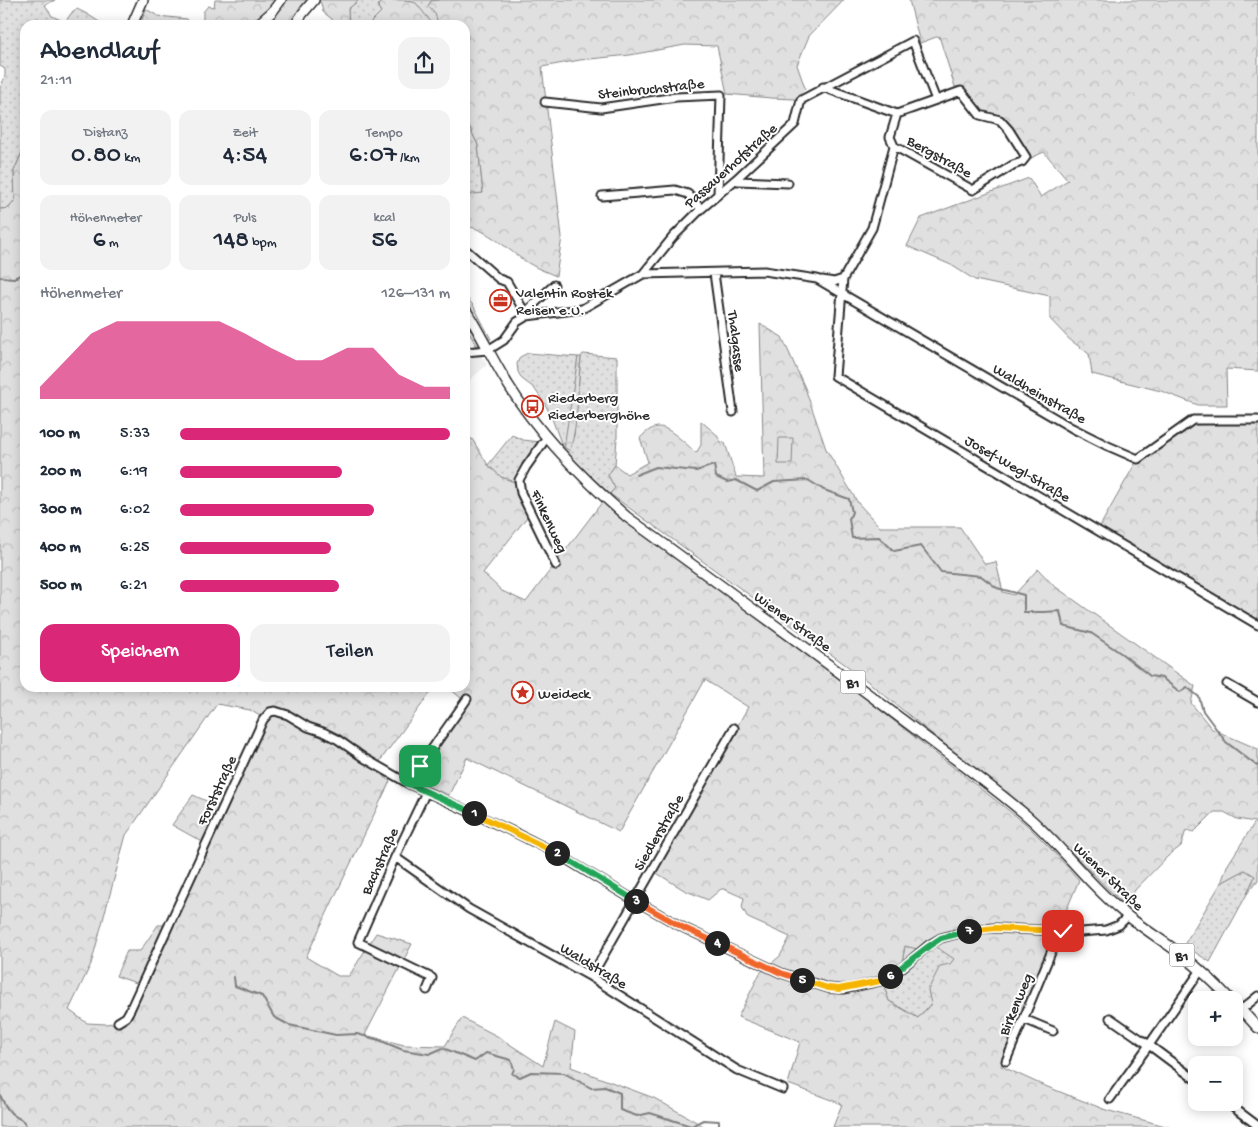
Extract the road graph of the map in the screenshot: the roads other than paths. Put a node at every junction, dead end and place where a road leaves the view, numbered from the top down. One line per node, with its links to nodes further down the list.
1 (143, 0): 4 (main road)
2 (281, 0): 5 (main road)
3 (314, 0): 6 (main road)
4 (134, 20)
5 (262, 20)
6 (298, 20)
7 (823, 87): 8 (street, Passauerhofstraße); 10 (street); 12 (street, Passauerhofstraße)
8 (936, 100): 10 (street); 11 (street, Bergstraße)
9 (545, 102): 14 (street, Steinbruchstraße)
10 (897, 114): 11 (street)
11 (894, 146): 21 (street, Bergstraße)
12 (736, 179): 13 (street); 14 (street, Passauerhofstraße)
13 (788, 183)
14 (718, 194): 16 (street, Passauerhofstraße)
15 (602, 196): 16 (street)
16 (701, 208): 19 (street, Passauerhofstraße)
17 (470, 253): 24 (street)
18 (714, 273): 19 (street, Waldheimstraße); 20 (street, Waldheimstraße); 28 (street, Thalgasse)
19 (643, 274): 24 (street, Waldheimstraße)
20 (817, 279): 21 (street, Waldheimstraße); 23 (street, Waldheimstraße)
21 (843, 280): 23 (street, Bergstraße)
22 (554, 285): 24 (street)
23 (842, 294): 29 (street, Waldheimstraße); 32 (street, Josef-Wegl-Straße)
24 (527, 316): 26 (street)
25 (470, 318): 26 (main road, Wiener Straße / B1)
26 (488, 350): 27 (street); 30 (main road, Wiener Straße / B1)
27 (470, 352)
28 (733, 412)
29 (1258, 420)
30 (547, 437): 31 (street, Finkenweg); 41 (main road, Wiener Straße / B1)
31 (556, 565)
32 (1258, 625)
33 (1227, 684): 35 (street)
34 (467, 699): 37 (street)
35 (1258, 702)
36 (734, 728): 40 (street, Siedlerstraße)
37 (409, 784): 38 (street); 52 (street, Forststraße)
38 (426, 792): 39 (street, Bachstraße); 40 (street)
39 (395, 856): 44 (street, Waldstraße); 45 (street, Bachstraße)
40 (634, 900): 42 (street); 44 (street, Siedlerstraße)
41 (1128, 916): 42 (street); 43 (main road, Wiener Straße / B1)
42 (1063, 931): 51 (street, Birkenweg)
43 (1201, 970): 46 (main road, Wiener Straße / B1); 55 (street)
44 (590, 977): 58 (street, Waldstraße)
45 (427, 990)
46 (1223, 991)
47 (1258, 996): 48 (street)
48 (1243, 1008)
49 (1243, 1012): 53 (main road, Wiener Straße / B1)
50 (1110, 1018): 55 (street)
51 (1024, 1019): 54 (street); 56 (street, Birkenweg)
52 (118, 1022)
53 (1258, 1028)
54 (1052, 1031)
55 (1149, 1045): 57 (street); 59 (street)
56 (1006, 1061)
57 (1188, 1074)
58 (783, 1089)
59 (1110, 1099)
60 (1238, 1111): 61 (street)
61 (1258, 1126)

